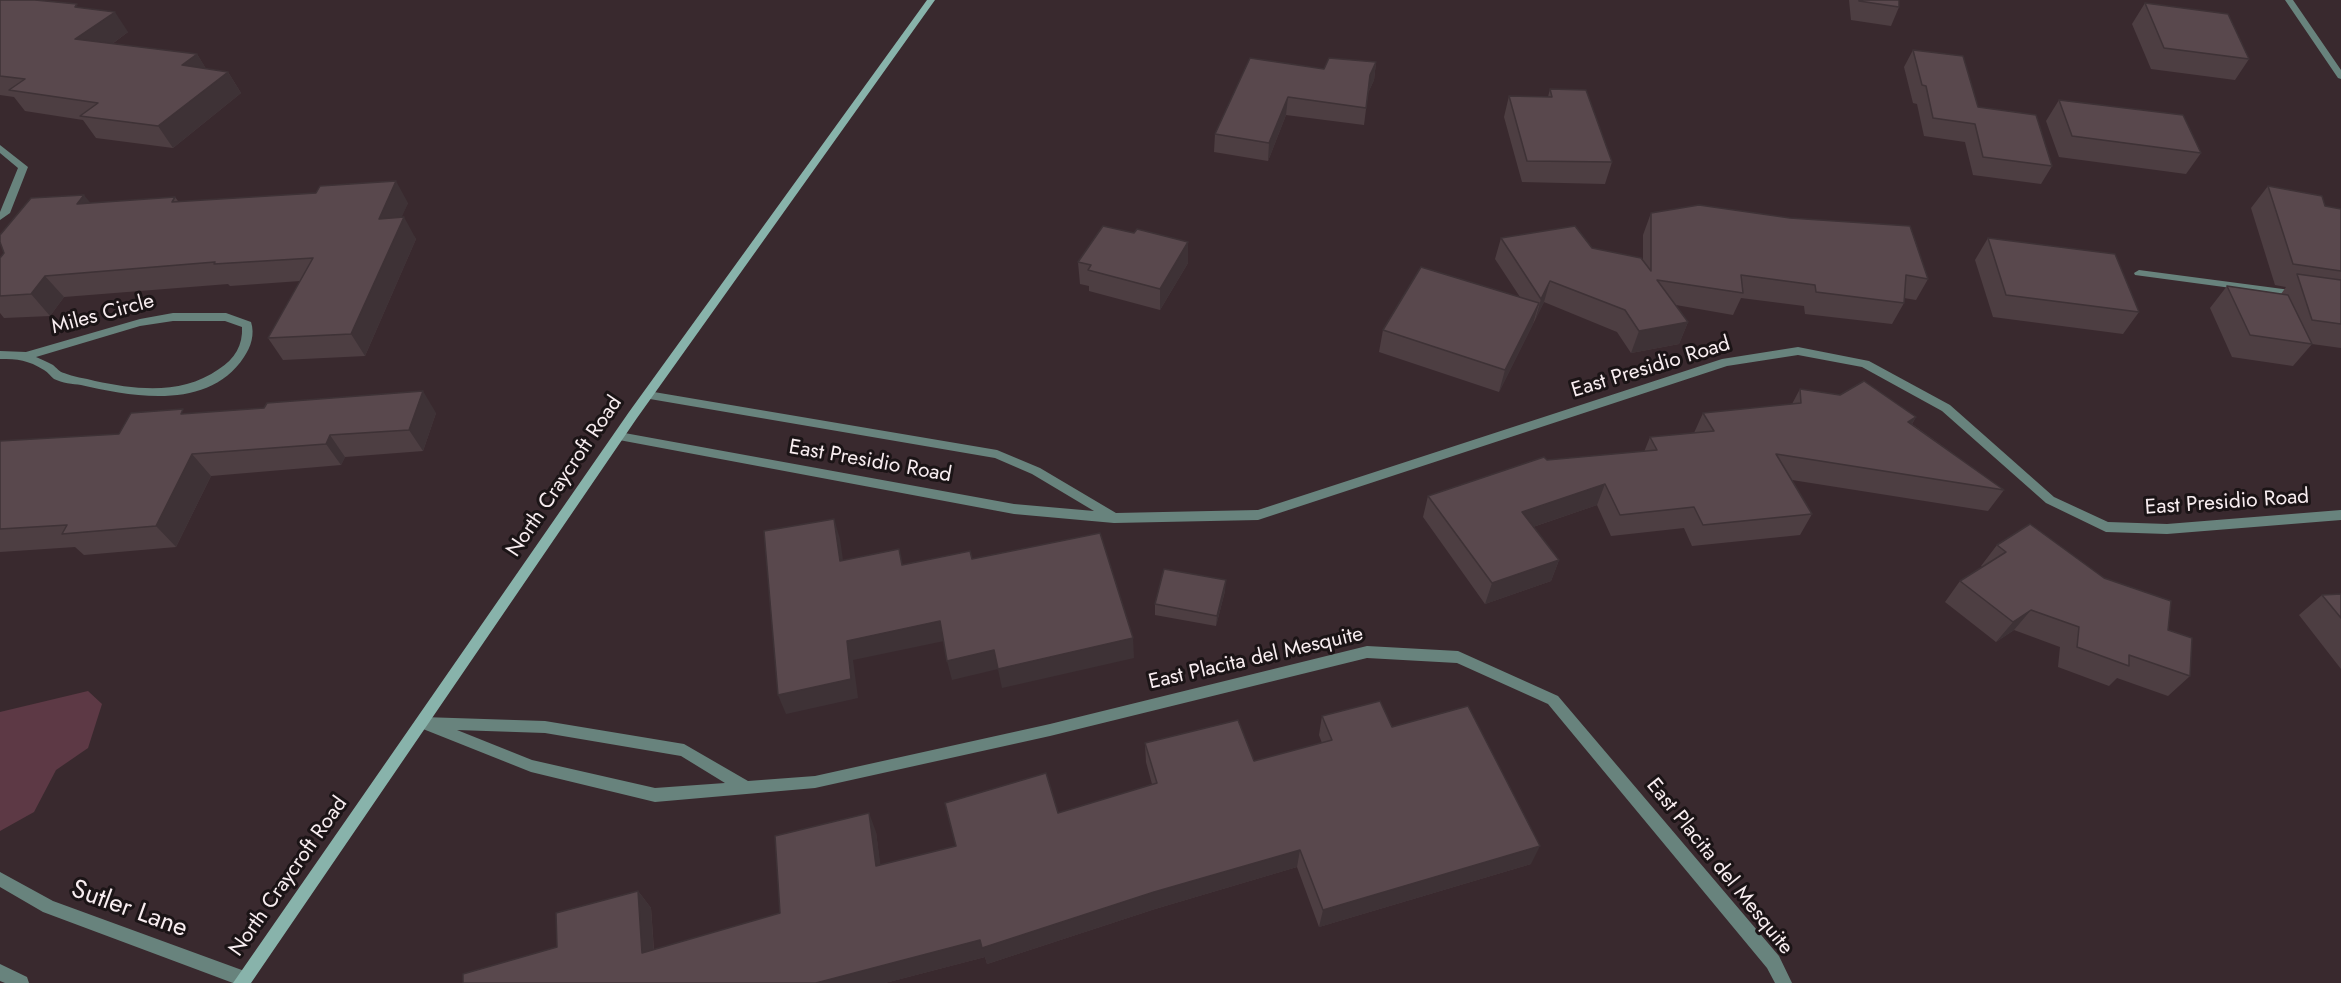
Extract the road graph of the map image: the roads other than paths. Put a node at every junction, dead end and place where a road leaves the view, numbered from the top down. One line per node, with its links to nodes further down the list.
1 (931, 0): 10 (main road, North Craycroft Road)
2 (2289, 0): 3 (street)
3 (2341, 76)
4 (0, 148): 5 (street)
5 (0, 218)
6 (2139, 273): 7 (street)
7 (2308, 295)
8 (0, 355): 9 (street, Miles Circle)
9 (26, 356): 9 (street, Miles Circle)
10 (648, 395): 11 (main road, North Craycroft Road); 13 (street, East Presidio Road)
11 (619, 436): 13 (street, East Presidio Road); 14 (main road, North Craycroft Road)
12 (2341, 514): 13 (street, East Presidio Road)
13 (1114, 518)
14 (423, 723): 15 (street, East Placita del Mesquite); 15 (street); 18 (main road, North Craycroft Road)
15 (746, 788): 20 (street, East Placita del Mesquite)
16 (0, 879): 18 (street, Sutler Lane)
17 (0, 972): 19 (street)
18 (242, 981)
19 (21, 983)
20 (1784, 983)

